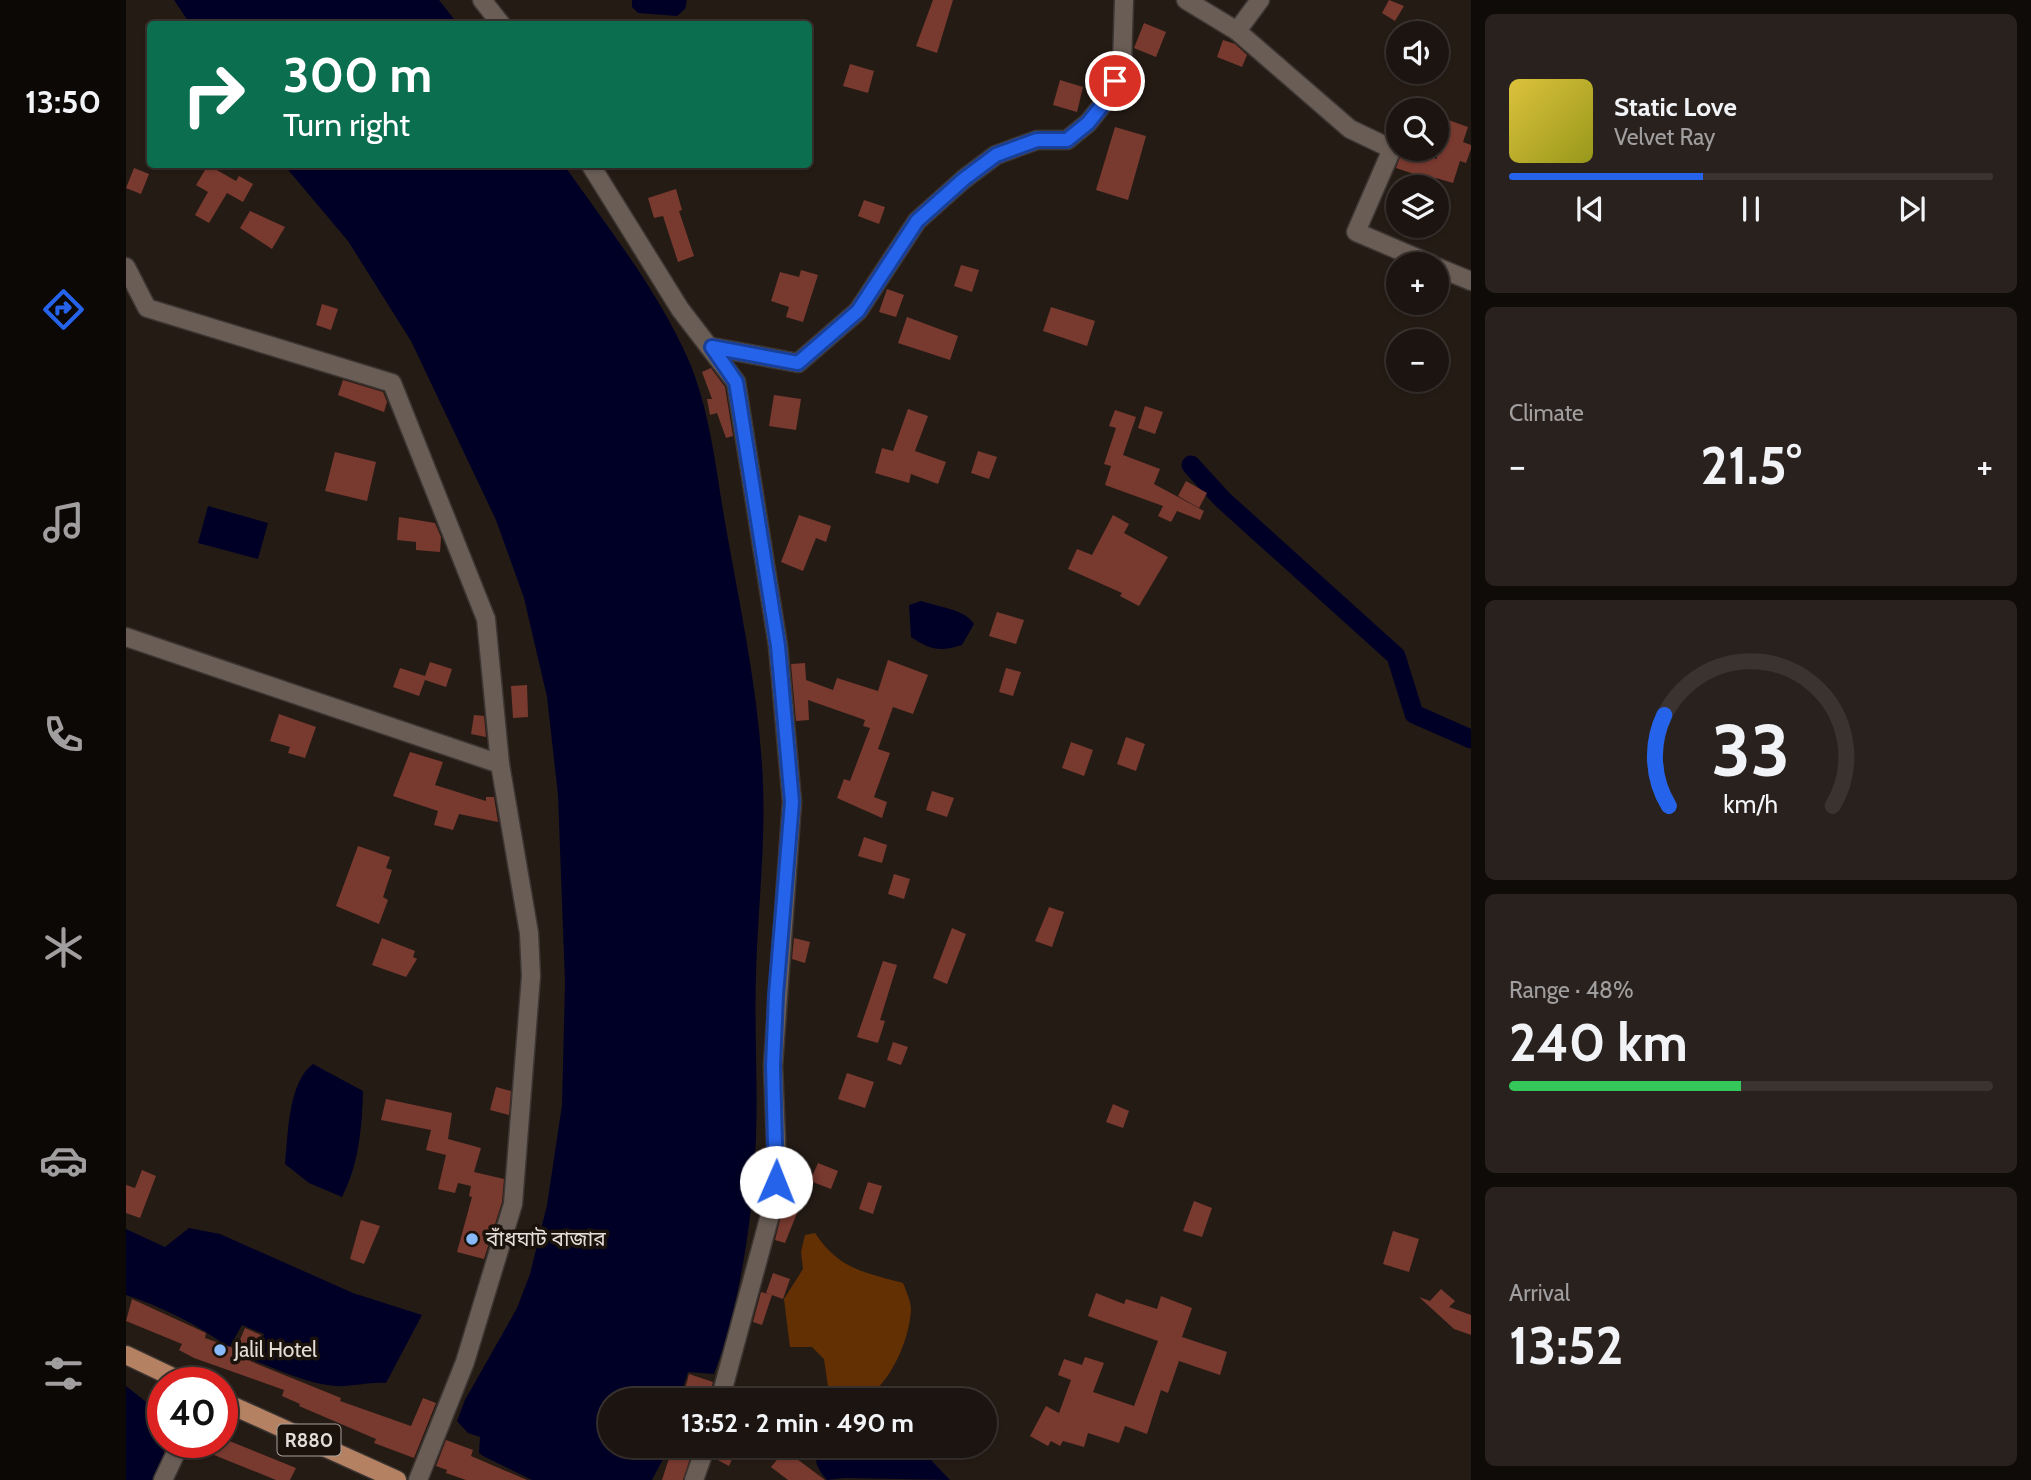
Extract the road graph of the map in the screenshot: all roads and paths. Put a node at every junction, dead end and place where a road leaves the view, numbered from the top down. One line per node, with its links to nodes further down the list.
1 (482, 0): 5 (street)
2 (1124, 0): 12 (street)
3 (1186, 0): 6 (street)
4 (1260, 0): 6 (street)
5 (499, 21)
6 (1237, 31): 8 (street)
7 (592, 168): 12 (street)
8 (1403, 252)
9 (126, 267): 14 (street)
10 (1449, 272): 11 (street)
11 (1471, 281)
12 (712, 347): 17 (street)
13 (126, 637): 14 (street)
14 (500, 764): 23 (street)
15 (126, 1355): 16 (main road)
16 (151, 1367)
17 (723, 1388)
18 (238, 1408): 22 (main road, R880)
19 (173, 1458): 21 (street)
20 (702, 1458): 24 (street)
21 (163, 1480)
22 (397, 1480)
23 (418, 1480)
24 (694, 1480)

